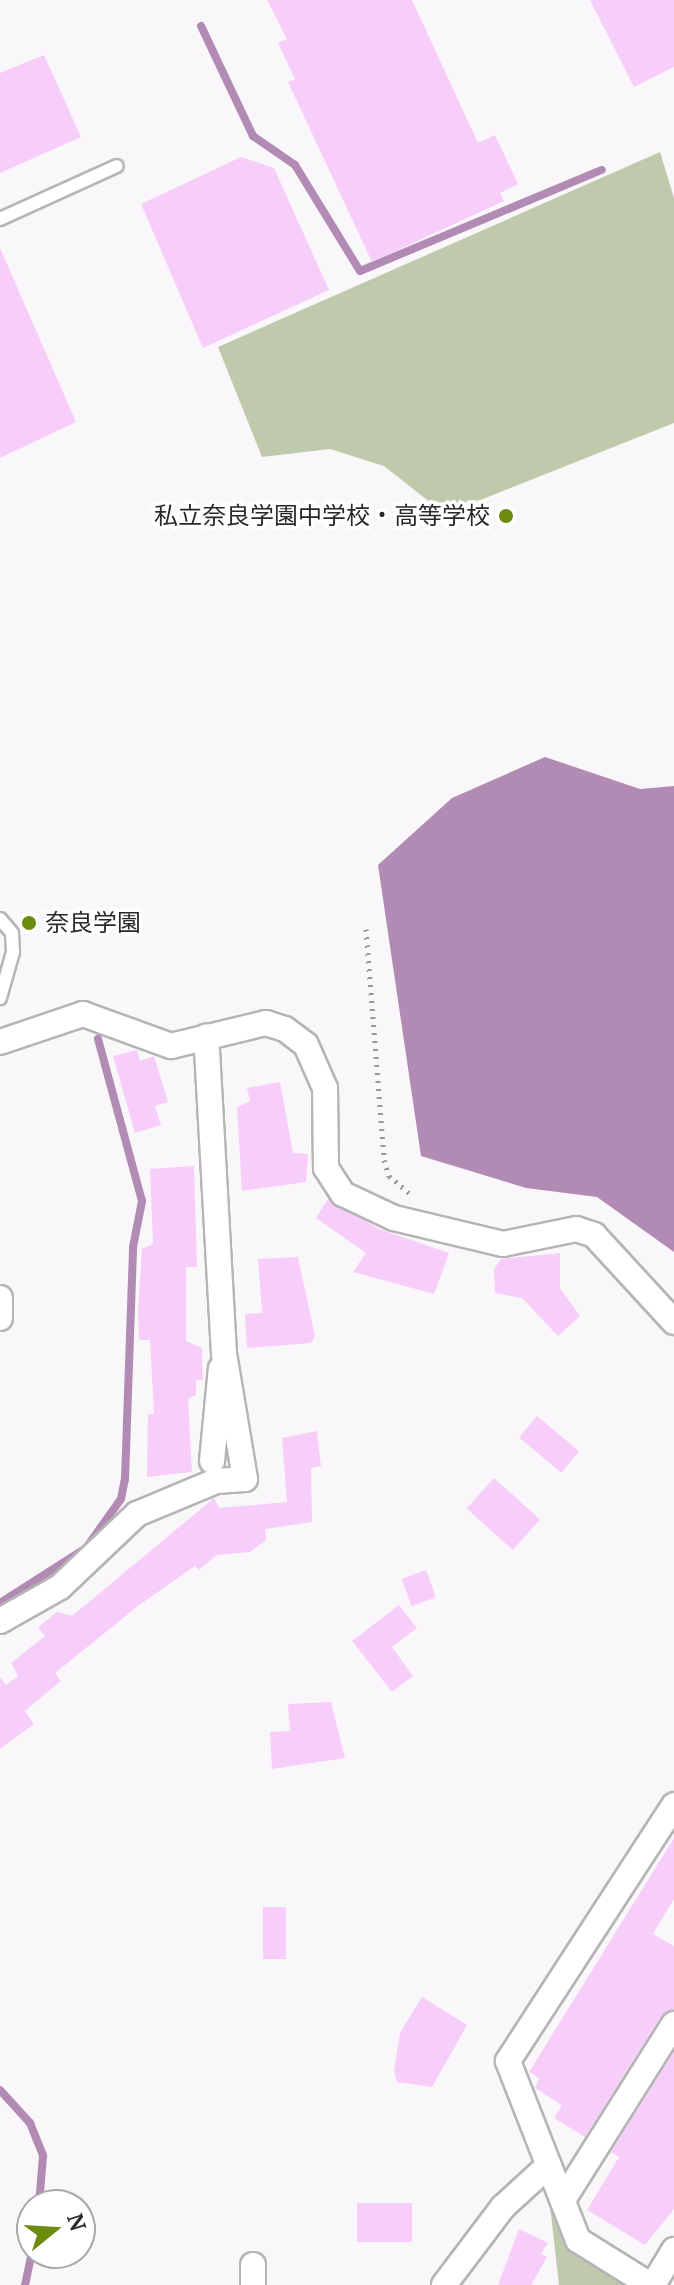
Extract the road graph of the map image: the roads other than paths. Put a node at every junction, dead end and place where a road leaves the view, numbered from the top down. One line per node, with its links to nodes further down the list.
1 (117, 166): 2 (lane)
2 (0, 219)
3 (0, 919): 4 (lane)
4 (0, 998)
5 (206, 1037): 6 (street); 9 (street); 10 (street)
6 (0, 1041)
7 (0, 1298): 8 (street)
8 (0, 1318)
9 (674, 1322)
10 (224, 1354): 11 (street); 12 (street)
11 (212, 1461)
12 (0, 1621)
13 (674, 1805): 15 (street)
14 (674, 2024): 16 (street)
15 (549, 2165): 16 (street); 18 (street)
16 (563, 2200): 19 (street)
17 (674, 2250): 19 (street)
18 (444, 2285)
19 (652, 2285)

